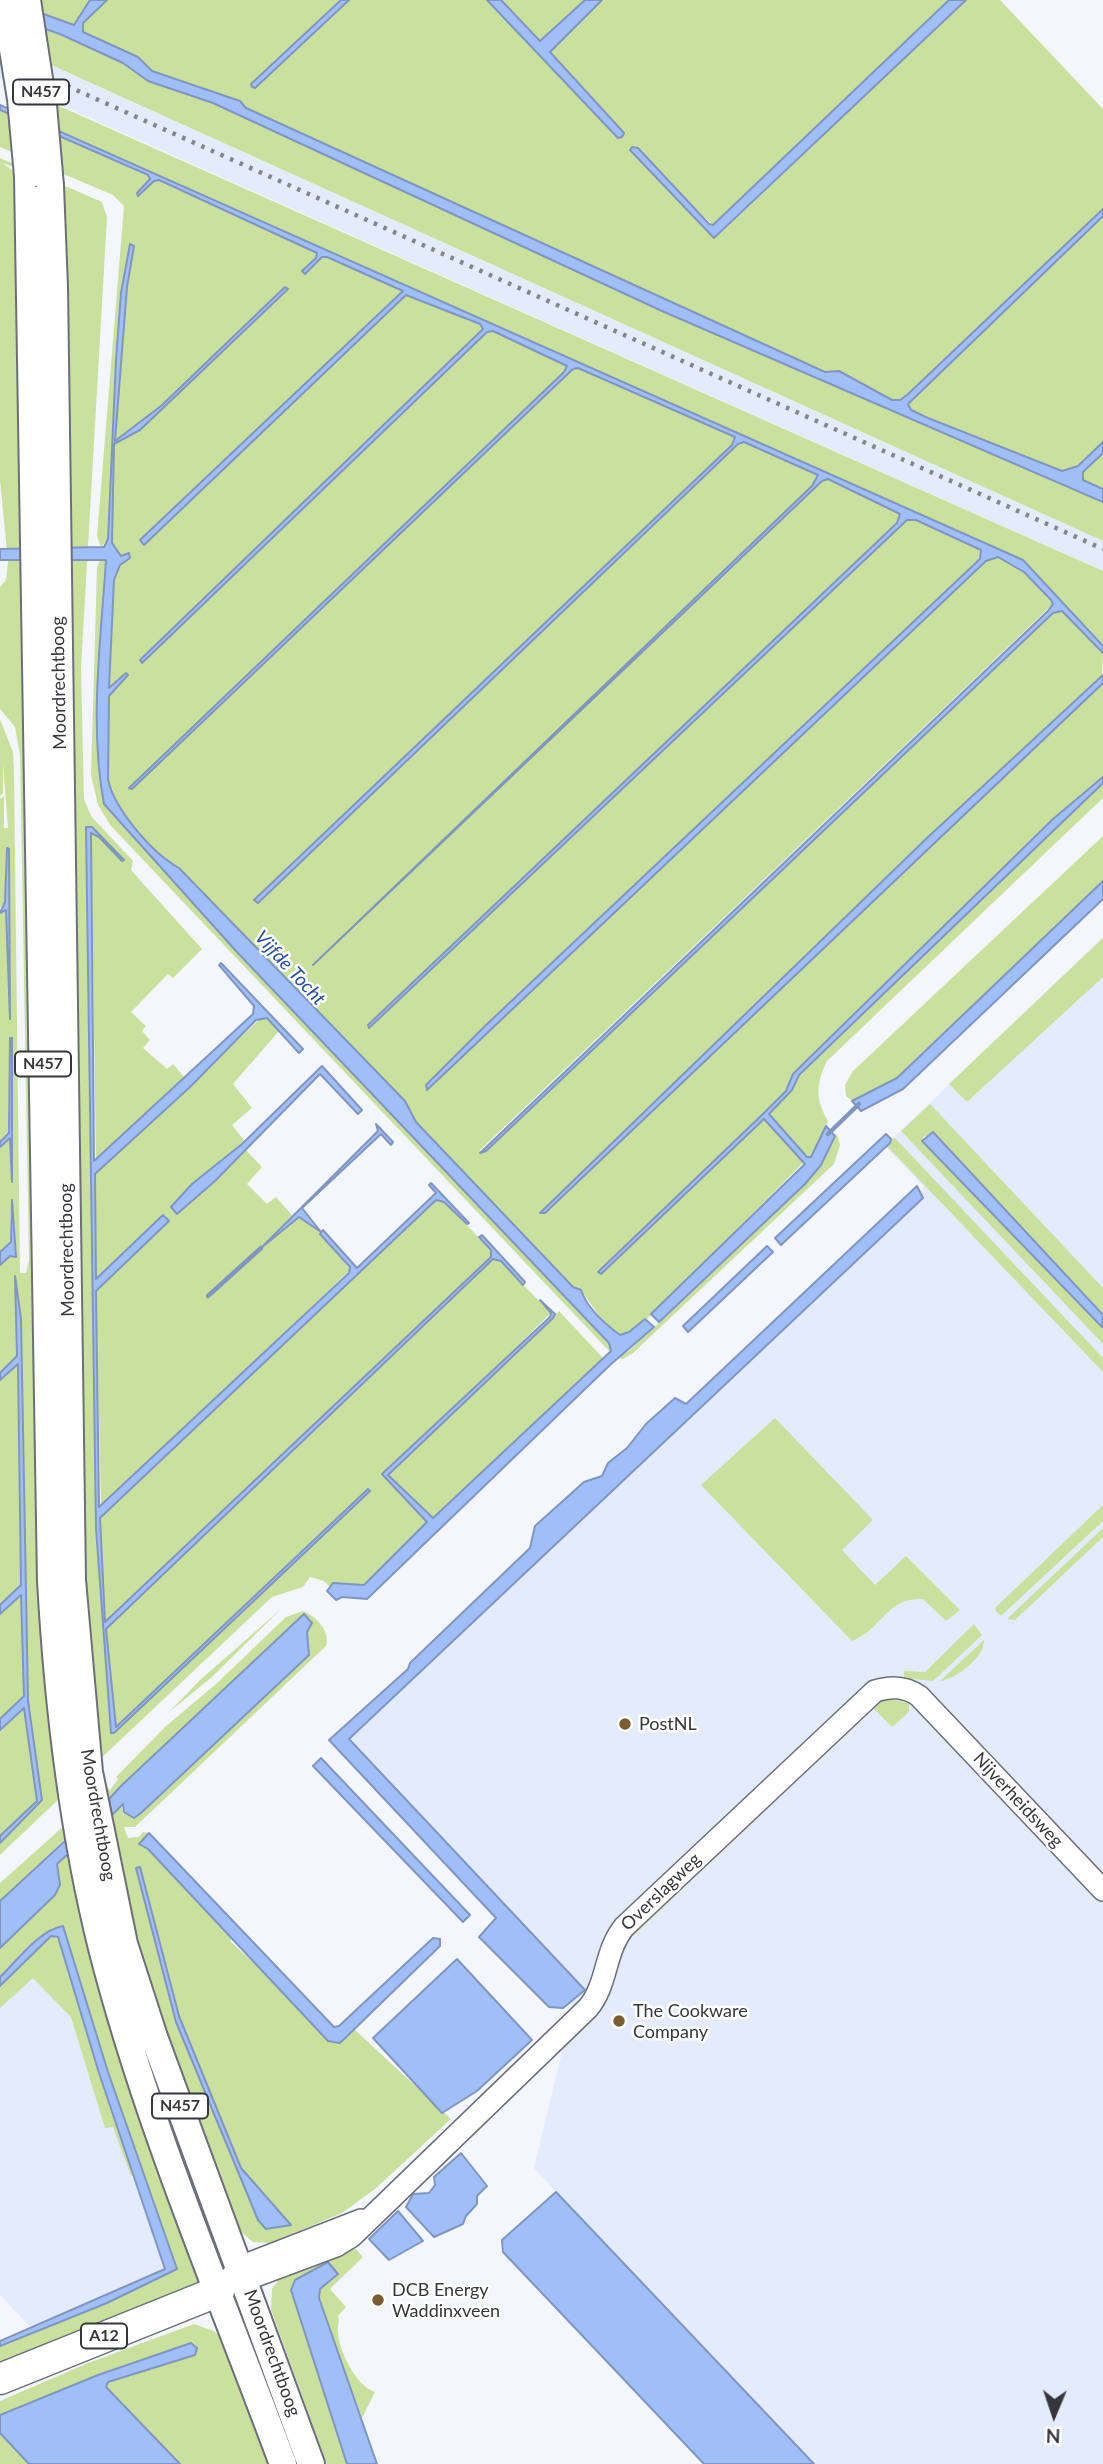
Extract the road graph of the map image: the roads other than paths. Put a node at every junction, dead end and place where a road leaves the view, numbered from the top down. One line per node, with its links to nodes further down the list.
1 (5, 0): 3 (main road, Moordrechtboog / N457, bridge)
2 (27, 0): 3 (main road, Moordrechtboog / N457, bridge)
3 (39, 181): 6 (main road, Moordrechtboog / N457)
4 (933, 1709): 5 (street, Nijverheidsweg); 6 (street, Overslagweg)
5 (1103, 1890)
6 (235, 2279): 7 (highway, A12); 8 (main road, Moordrechtboog / N457); 9 (main road, Moordrechtboog / N457)
7 (0, 2379)
8 (283, 2464)
9 (312, 2464)

